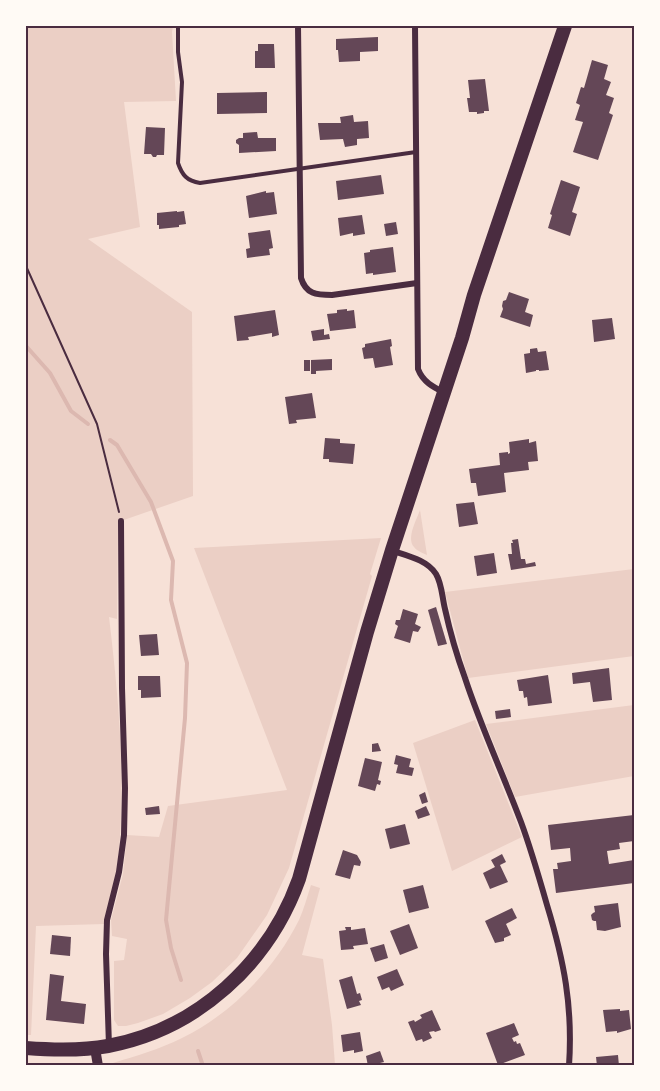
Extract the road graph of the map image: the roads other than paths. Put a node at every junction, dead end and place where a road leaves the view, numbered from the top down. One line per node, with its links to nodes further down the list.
1 (178, 26): 6 (lane)
2 (298, 26): 6 (street)
3 (415, 26): 5 (street)
4 (565, 26): 8 (main road)
5 (417, 152): 6 (lane); 7 (street)
6 (300, 168): 7 (street)
7 (417, 283): 8 (street)
8 (445, 393): 10 (main road)
9 (121, 521): 11 (street)
10 (392, 550): 11 (main road); 14 (street)
11 (102, 1047): 12 (main road); 13 (street)
12 (26, 1048)
13 (98, 1065)
14 (569, 1065)

